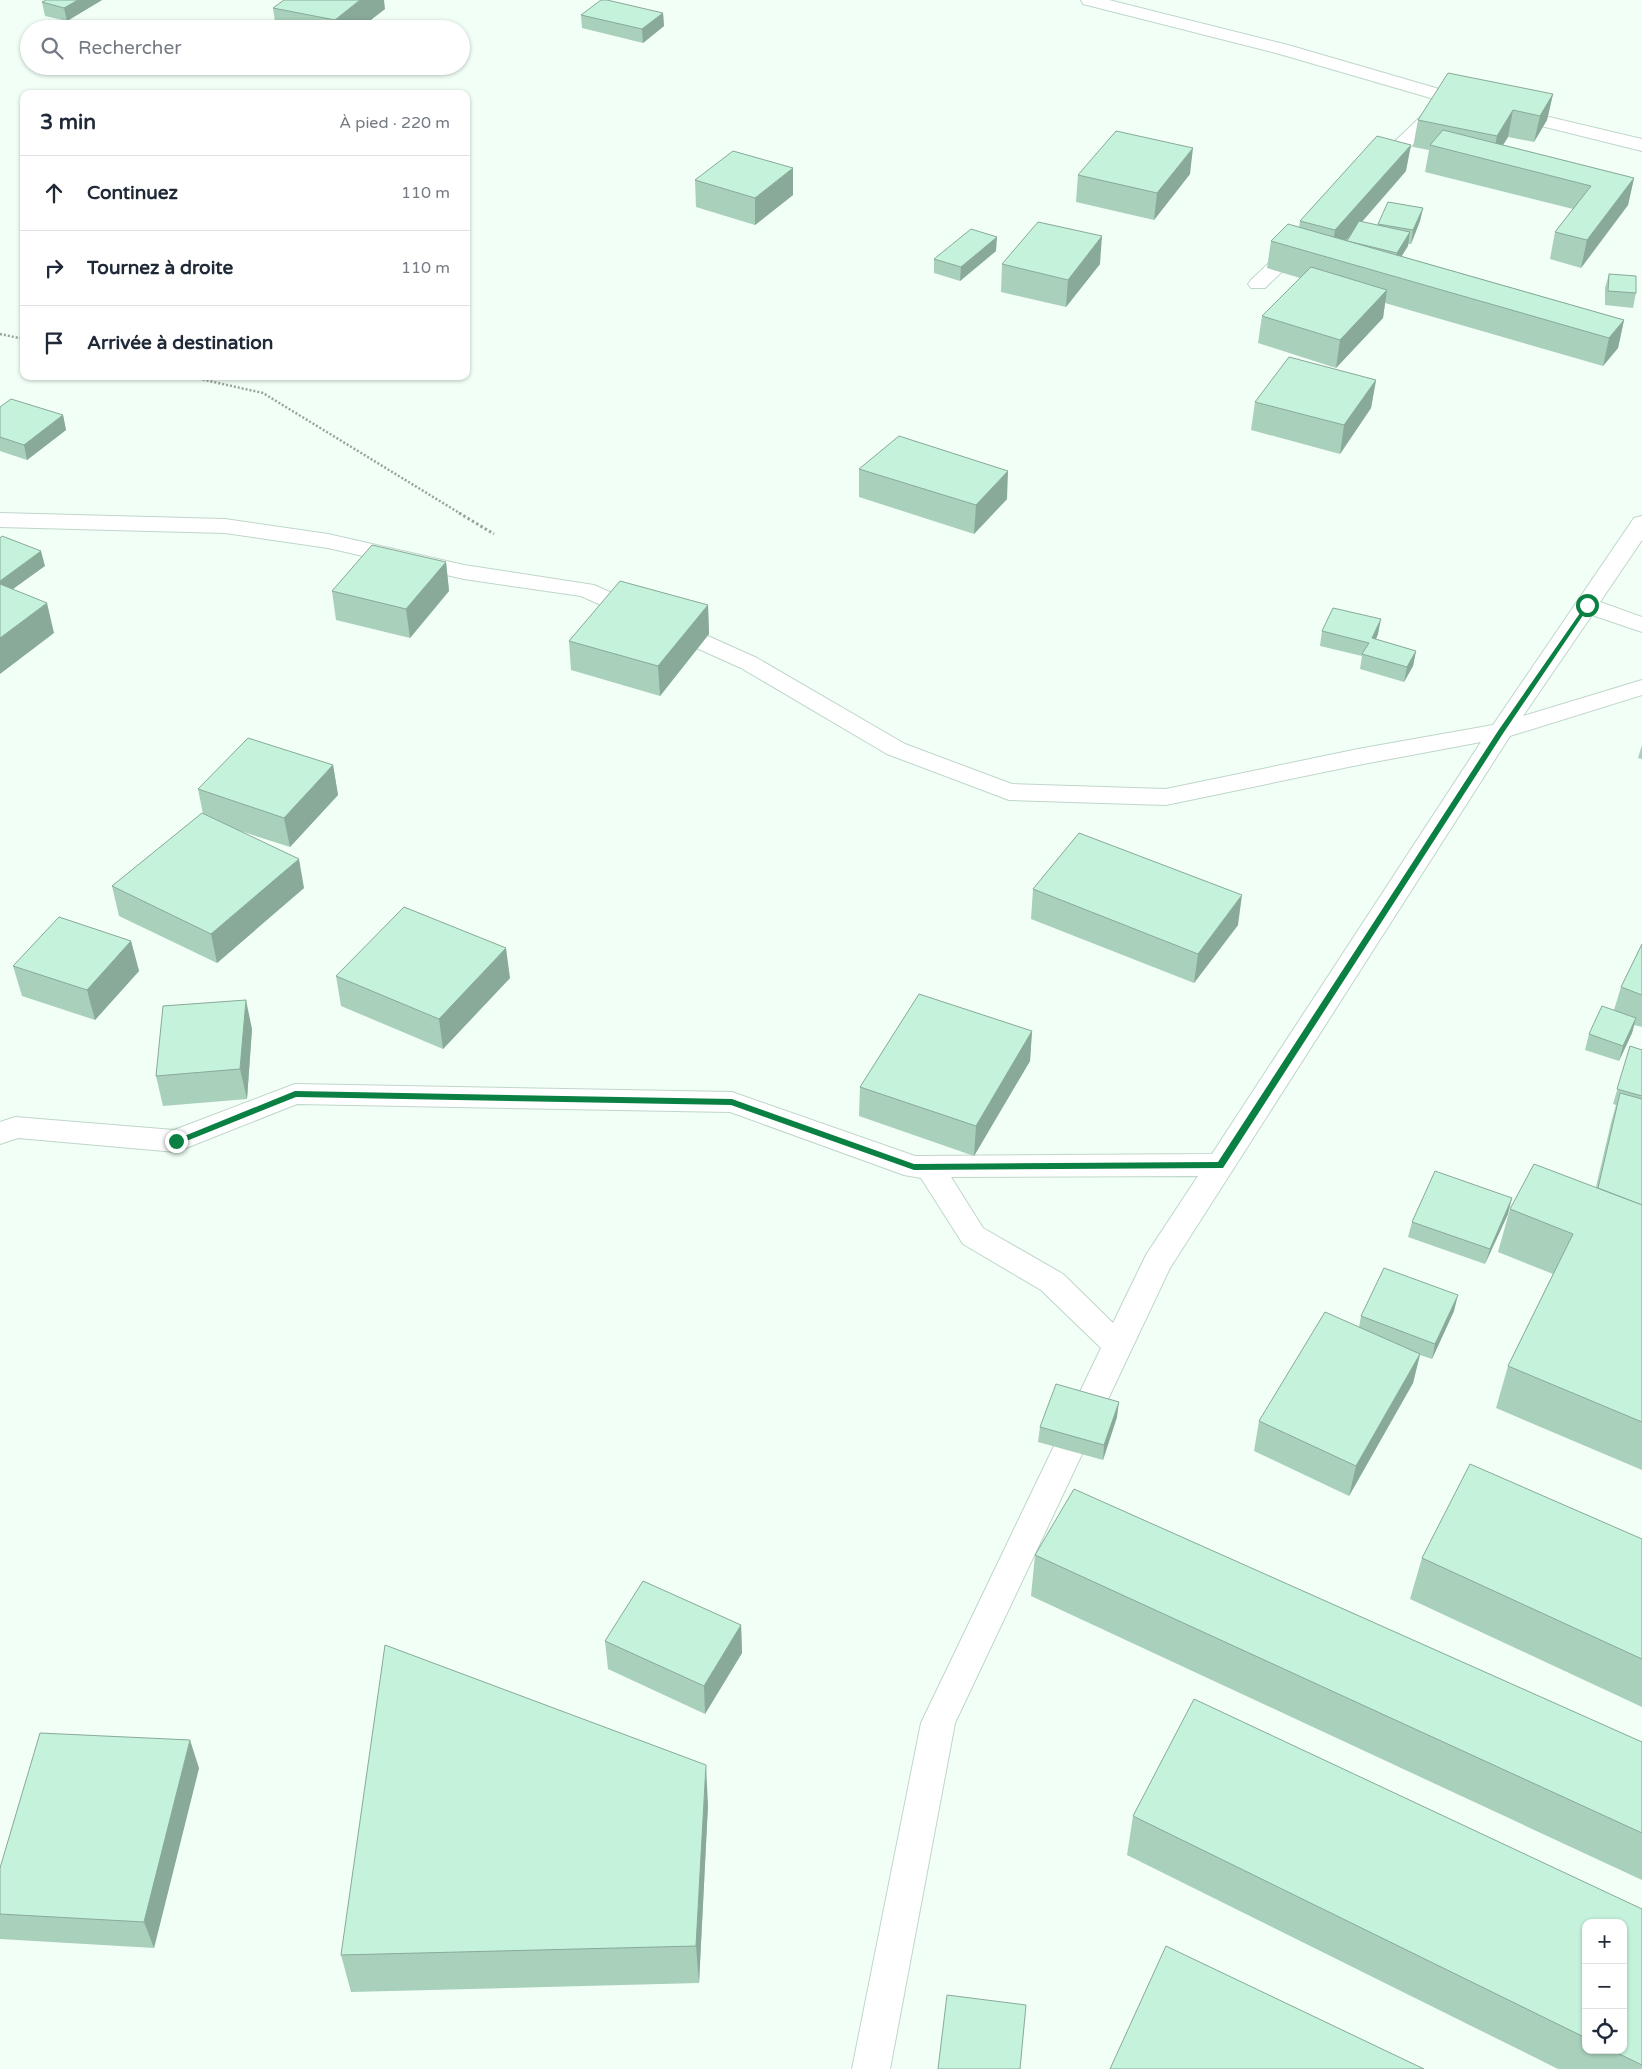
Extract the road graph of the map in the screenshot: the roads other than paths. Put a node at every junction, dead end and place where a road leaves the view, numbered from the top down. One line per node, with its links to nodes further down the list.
1 (1089, 0): 2 (street)
2 (1450, 98): 3 (street); 4 (street)
3 (1642, 145)
4 (1365, 181)
5 (1315, 229): 6 (street)
6 (1258, 284)
7 (0, 520): 12 (street)
8 (1642, 523): 9 (street)
9 (1587, 605): 10 (street); 12 (street)
10 (1642, 625)
11 (1642, 687): 12 (street)
12 (1501, 731): 14 (street)
13 (0, 1134): 15 (street)
14 (1220, 1165): 15 (street); 16 (street)
15 (930, 1168): 16 (street)
16 (1118, 1346): 17 (street)
17 (871, 2069)

